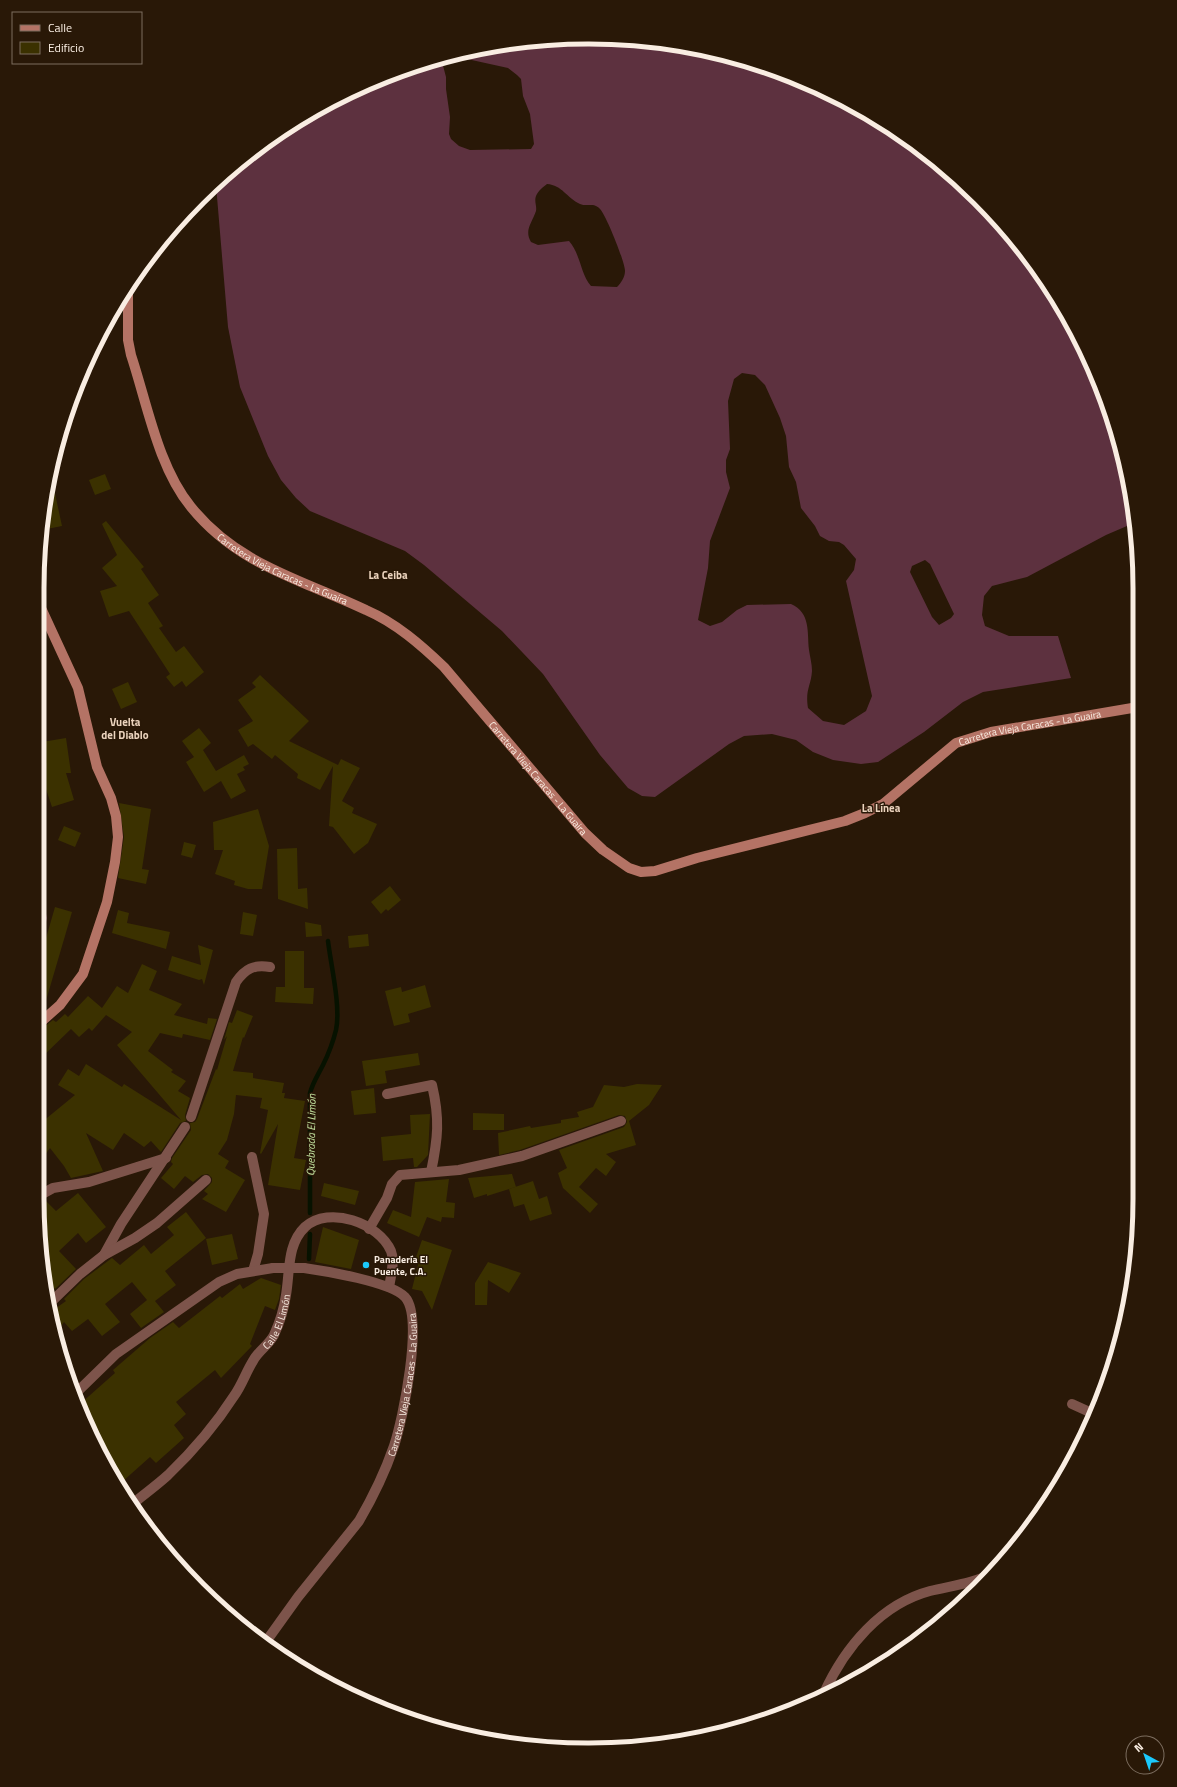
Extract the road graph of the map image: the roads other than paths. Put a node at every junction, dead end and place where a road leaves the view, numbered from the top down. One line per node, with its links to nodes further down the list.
1 (128, 299): 3 (main road, Carretera Vieja Caracas - La Guaira)
2 (44, 614): 5 (main road)
3 (1133, 708)
4 (270, 966): 7 (street)
5 (44, 1019)
6 (387, 1094): 12 (street)
7 (191, 1117)
8 (622, 1122): 12 (street)
9 (185, 1127): 11 (street)
10 (252, 1157): 17 (street)
11 (166, 1158): 14 (street); 16 (street)
12 (431, 1172): 15 (street)
13 (206, 1180): 16 (street)
14 (44, 1193)
15 (369, 1229): 18 (street, Calle El Limón); 23 (street, Calle El Limón)
16 (104, 1255): 19 (street)
17 (253, 1271): 18 (street, Carretera Vieja Caracas - La Guaira, bridge); 20 (street, Carretera Vieja Caracas - La Guaira)
18 (389, 1287): 25 (street, Carretera Vieja Caracas - La Guaira)
19 (53, 1300)
20 (79, 1390)
21 (1072, 1404): 22 (street)
22 (1090, 1412)
23 (136, 1501)
24 (980, 1578): 26 (street)
25 (268, 1638)
26 (827, 1688)

